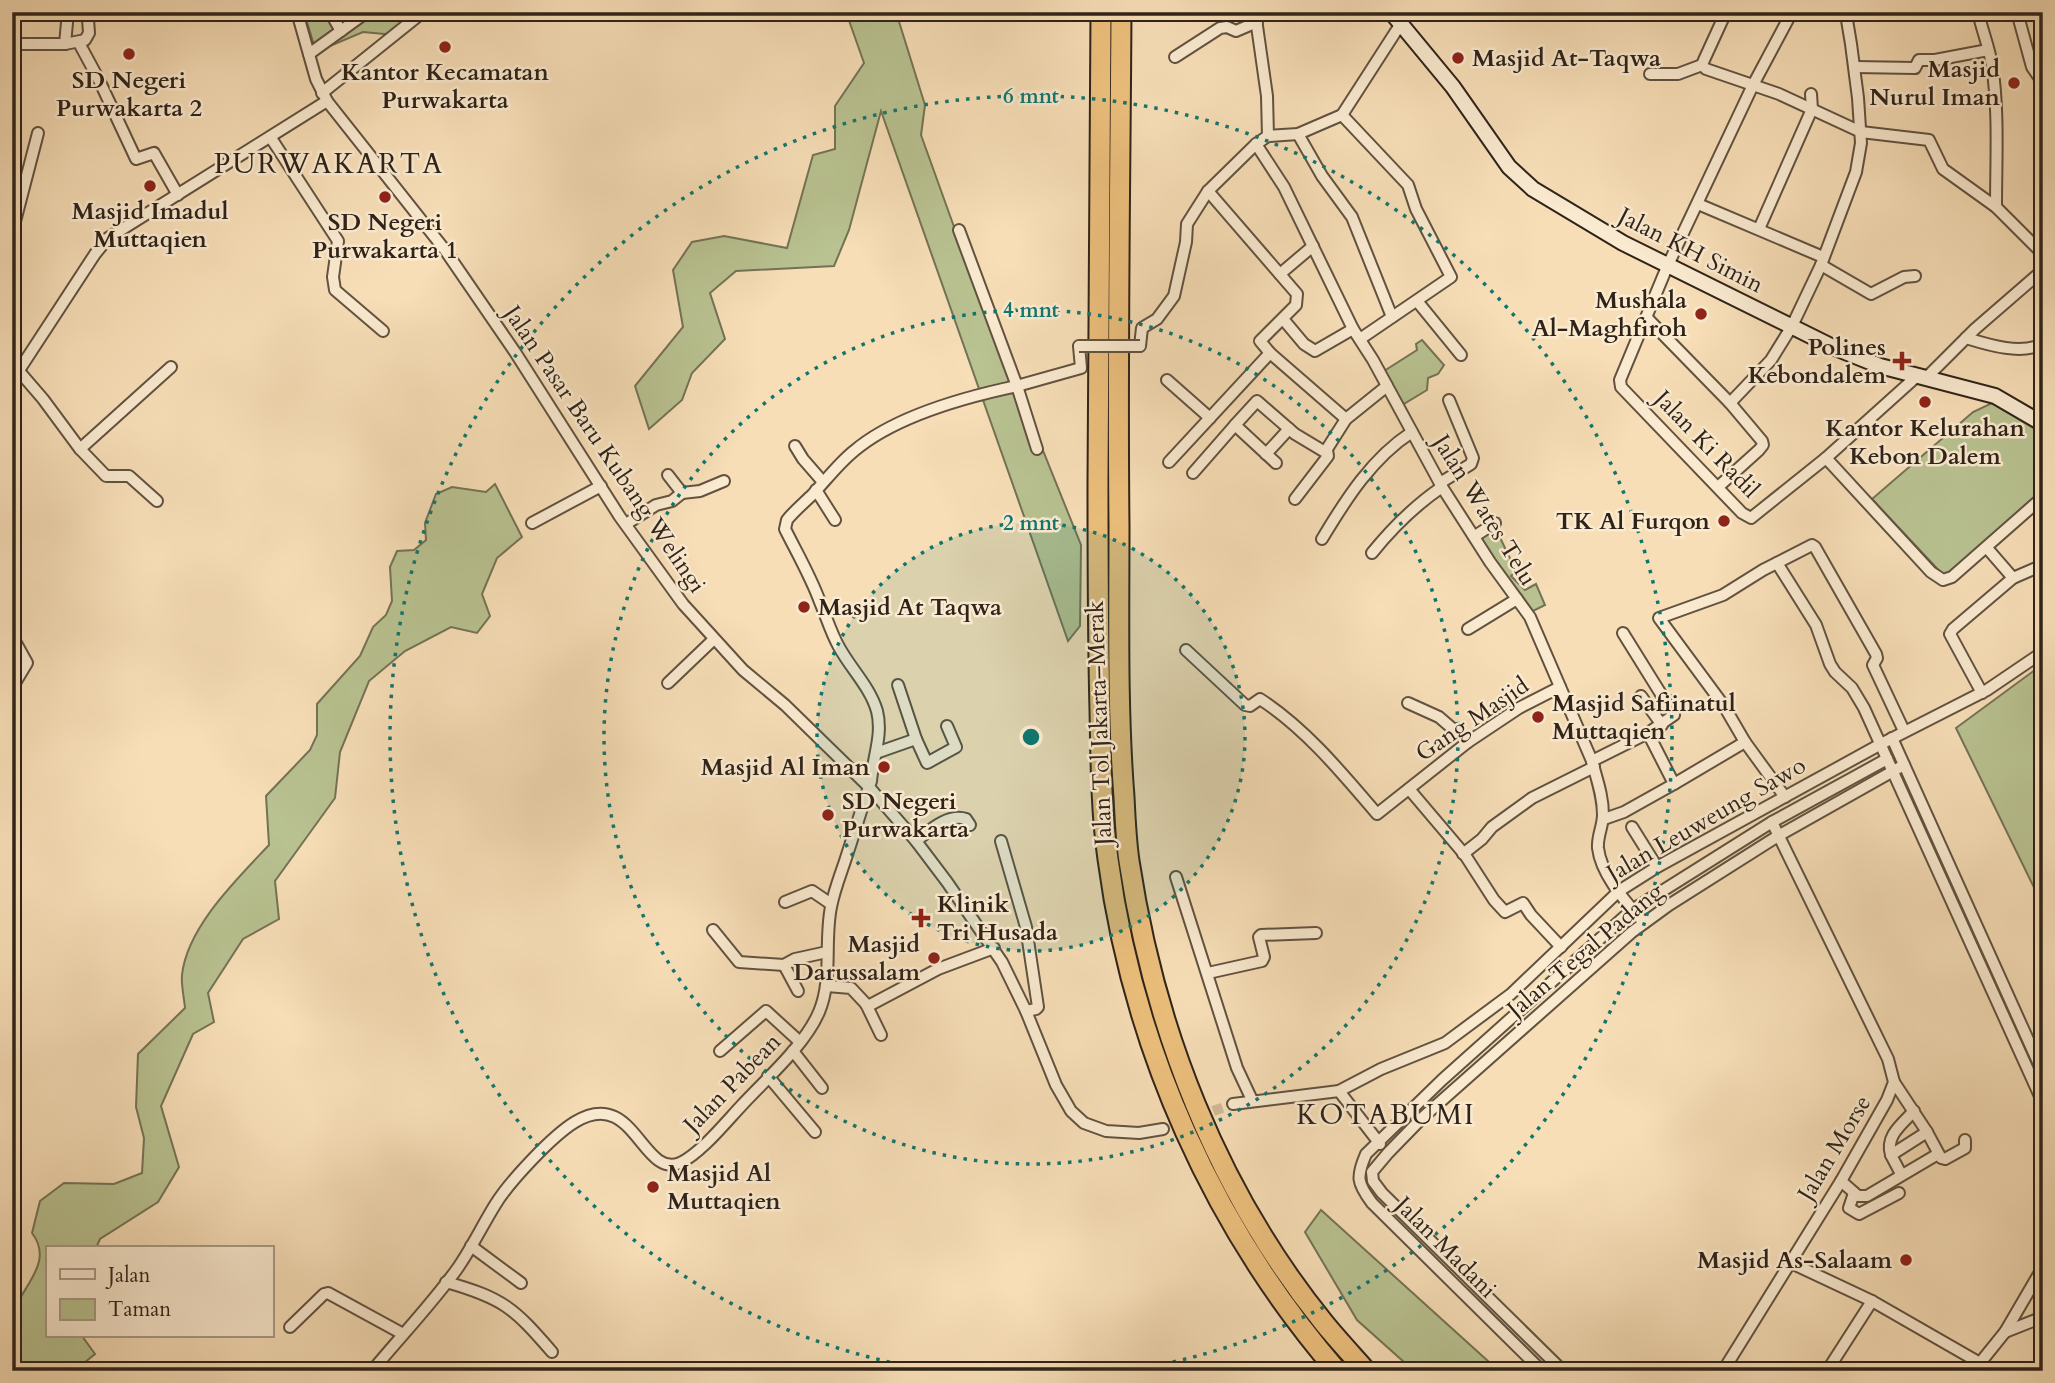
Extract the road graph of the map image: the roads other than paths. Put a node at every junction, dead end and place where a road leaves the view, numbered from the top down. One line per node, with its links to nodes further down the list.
1 (68, 12): 20 (street)
2 (94, 12): 19 (street)
3 (297, 12): 22 (street, Jalan Pasar Baru Kubang Welingi)
4 (330, 12): 18 (street)
5 (367, 12): 18 (street)
6 (423, 12): 30 (street)
7 (1101, 12): 213 (highway, Jalan Tol Jakarta–Merak)
8 (1121, 12): 214 (highway, Jalan Tol Jakarta–Merak)
9 (1391, 12): 17 (street, Jalan KH Simin)
10 (1726, 12): 24 (street)
11 (1792, 12): 28 (street)
12 (1843, 12): 25 (street)
13 (1978, 12): 21 (street)
14 (2017, 12): 27 (street)
15 (13, 15): 20 (street)
16 (1256, 17): 23 (street); 36 (street)
17 (1400, 25): 32 (street); 49 (street, Jalan KH Simin)
18 (341, 31): 22 (street)
19 (79, 43): 20 (street); 40 (street)
20 (65, 44)
21 (1988, 50): 25 (street); 42 (street)
22 (309, 54): 30 (street, Jalan Pasar Baru Kubang Welingi)
23 (1175, 57)
24 (1702, 65): 26 (street); 28 (street)
25 (1855, 67): 33 (street)
26 (1650, 74)
27 (2043, 83)
28 (1754, 85): 31 (street); 41 (street)
29 (1811, 94): 31 (street)
30 (325, 97): 37 (street); 91 (street, Jalan Pasar Baru Kubang Welingi)
31 (1812, 109): 33 (street); 43 (street)
32 (1342, 115): 35 (street); 53 (street)
33 (1861, 132): 42 (street); 48 (street)
34 (38, 133): 45 (street)
35 (1298, 134): 36 (street); 54 (street)
36 (1268, 136): 38 (street)
37 (271, 138): 40 (street); 58 (street)
38 (1256, 144): 39 (street); 46 (street, Jalan Wates Telu)
39 (1208, 191): 51 (street); 69 (street, bridge)
40 (178, 195): 64 (street)
41 (1698, 204): 43 (street); 49 (street)
42 (1996, 207): 47 (street)
43 (1759, 229): 48 (street)
44 (959, 230): 69 (street)
45 (12, 233)
46 (1314, 246): 51 (street); 59 (street, Jalan Wates Telu)
47 (2043, 254)
48 (1822, 261): 52 (street); 57 (street)
49 (1668, 267): 55 (street); 57 (street, Jalan KH Simin)
50 (2043, 270): 60 (street, Jalan Ki Radil)
51 (1280, 274): 56 (street)
52 (1915, 276)
53 (1417, 301): 54 (street); 63 (street)
54 (1392, 317): 59 (street)
55 (1647, 318): 72 (street); 93 (street, Jalan Ki Radil)
56 (1283, 319): 59 (street); 62 (street)
57 (1791, 326): 66 (street, Jalan KH Simin); 72 (street)
58 (383, 331)
59 (1357, 334): 70 (street, Jalan Wates Telu)
60 (1966, 338): 61 (street); 66 (street, Jalan Ki Radil)
61 (2043, 344)
62 (1270, 353): 73 (street); 74 (street)
63 (1461, 355)
64 (15, 366): 68 (street); 80 (street)
65 (171, 367): 80 (street)
66 (1921, 378): 75 (street, Jalan KH Simin); 84 (street, Jalan Ki Radil)
67 (1167, 380): 73 (street)
68 (12, 381)
69 (1017, 386): 81 (street); 92 (street)
70 (1388, 386): 74 (street); 78 (street, Jalan Wates Telu)
71 (1449, 400): 90 (street)
72 (1730, 403): 93 (street)
73 (1209, 418): 85 (street)
74 (1346, 419): 82 (street)
75 (2043, 424)
76 (1235, 425): 77 (street); 83 (street); 87 (street)
77 (1289, 429): 82 (street); 83 (street)
78 (1412, 432): 90 (street, Jalan Wates Telu); 105 (street)
79 (796, 446): 92 (street)
80 (79, 449): 97 (street)
81 (1037, 449)
82 (1327, 450): 96 (street)
83 (1266, 454): 86 (street)
84 (1826, 458): 93 (street, Jalan Ki Radil); 106 (street)
85 (1169, 462)
86 (1276, 463)
87 (1193, 473)
88 (668, 475): 94 (street)
89 (724, 481): 94 (street)
90 (1441, 485): 104 (street, Jalan Wates Telu); 107 (street)
91 (601, 486): 101 (street); 103 (street, Jalan Pasar Baru Kubang Welingi)
92 (820, 486): 100 (street); 134 (street, Jalan Pabean)
93 (1718, 487)
94 (682, 493): 103 (street)
95 (2043, 497): 106 (street)
96 (1295, 499)
97 (157, 501)
98 (12, 502): 99 (street)
99 (12, 510)
100 (835, 520)
101 (532, 523)
102 (1495, 523): 104 (street)
103 (626, 524): 115 (street, Jalan Pasar Baru Kubang Welingi)
104 (1475, 536): 111 (street, Jalan Wates Telu)
105 (1322, 539)
106 (1987, 548): 110 (street)
107 (1372, 553)
108 (1777, 563): 127 (street); 132 (street); 133 (street)
109 (2043, 565): 110 (street)
110 (2013, 578): 122 (street)
111 (1517, 599): 112 (street); 121 (street, Jalan Wates Telu)
112 (1468, 629)
113 (1623, 633): 125 (street)
114 (12, 636): 118 (street)
115 (713, 640): 119 (street); 140 (street, Jalan Pasar Baru Kubang Welingi)
116 (1186, 650): 141 (street, Gang Masjid)
117 (2043, 652): 122 (street, Jalan Leuweung Sawo)
118 (15, 683)
119 (668, 683)
120 (898, 685): 130 (street)
121 (1559, 687): 131 (street, Gang Masjid); 136 (street, Jalan Wates Telu)
122 (1982, 693): 127 (street, Jalan Leuweung Sawo)
123 (1641, 696): 125 (street)
124 (1408, 703): 131 (street)
125 (1662, 725): 128 (street)
126 (947, 726): 130 (street)
127 (1904, 732): 129 (street, Jalan Leuweung Sawo)
128 (1647, 733): 136 (street); 139 (street)
129 (1892, 738): 133 (street, Jalan Leuweung Sawo); 137 (street)
130 (916, 739): 134 (street)
131 (1468, 742): 141 (street, Gang Masjid)
132 (1745, 742): 139 (street); 142 (street)
133 (1881, 744): 135 (street); 142 (street, Jalan Leuweung Sawo)
134 (876, 753): 140 (street, Jalan Pabean)
135 (1887, 759): 138 (street); 144 (street, Jalan Tegal Padang)
136 (1593, 764): 143 (street, Jalan Wates Telu); 150 (street)
137 (1904, 765): 138 (street, Jalan Tegal Padang); 157 (street)
138 (1893, 772): 147 (street, Jalan Tegal Padang); 159 (street)
139 (1674, 784): 143 (street)
140 (869, 787): 148 (street, Jalan Pasar Baru Kubang Welingi); 155 (street, Jalan Pabean)
141 (1409, 789): 150 (street)
142 (1785, 797): 151 (street, Jalan Leuweung Sawo)
143 (1604, 819): 153 (street, Jalan Wates Telu)
144 (1772, 822): 147 (street, Jalan Morse); 156 (street, Jalan Tegal Padang)
145 (970, 825): 148 (street)
146 (1632, 827): 151 (street)
147 (1778, 836): 158 (street, Jalan Tegal Padang); 177 (street, Jalan Morse)
148 (916, 841): 163 (street, Jalan Pasar Baru Kubang Welingi)
149 (1002, 841): 170 (street)
150 (1464, 854): 162 (street)
151 (1657, 867): 153 (street, Jalan Leuweung Sawo)
152 (1176, 877): 166 (street)
153 (1619, 891): 156 (street, Jalan Wates Telu); 162 (street, Jalan Leuweung Sawo)
154 (785, 902): 155 (street)
155 (831, 904): 164 (street, Jalan Pabean)
156 (1632, 910): 158 (street, Jalan Wates Telu); 183 (street, Jalan Tegal Padang)
157 (1974, 920): 159 (street); 174 (street)
158 (1644, 923): 185 (street, Jalan Tegal Padang)
159 (1962, 925): 175 (street)
160 (713, 930): 165 (street)
161 (1316, 933): 166 (street)
162 (1561, 947): 179 (street, Jalan Leuweung Sawo)
163 (994, 948): 169 (street); 170 (street, Jalan Pasar Baru Kubang Welingi)
164 (827, 952): 165 (street); 167 (street, Jalan Pabean)
165 (784, 965): 168 (street)
166 (1208, 973): 180 (street)
167 (827, 986): 169 (street); 172 (street, Jalan Pabean)
168 (798, 991)
169 (866, 1004): 171 (street)
170 (1026, 1011): 186 (street, Jalan Pasar Baru Kubang Welingi)
171 (881, 1035)
172 (797, 1047): 173 (street); 176 (street, Jalan Pabean); 178 (street)
173 (720, 1051)
174 (2041, 1070): 175 (street)
175 (2029, 1072): 181 (street)
176 (768, 1076): 187 (street); 200 (street, Jalan Pabean)
177 (1894, 1082): 184 (street); 197 (street, Jalan Morse)
178 (822, 1088)
179 (1339, 1091): 180 (street); 190 (street)
180 (1252, 1100): 182 (street)
181 (2043, 1103)
182 (1233, 1104)
183 (1413, 1108): 185 (street); 190 (street, Jalan Tegal Padang)
184 (1914, 1111): 188 (street); 193 (street)
185 (1422, 1118): 191 (street, Jalan Tegal Padang)
186 (1163, 1129)
187 (815, 1132)
188 (1927, 1132): 192 (street); 193 (street)
189 (1965, 1140): 192 (street)
190 (1377, 1141): 191 (street); 194 (street)
191 (1388, 1153): 195 (street)
192 (1938, 1154): 196 (street)
193 (1891, 1155): 196 (street)
194 (1359, 1169): 195 (street); 215 (street, Jalan Madani)
195 (1372, 1172): 216 (street, Jalan Madani)
196 (1901, 1174): 198 (street)
197 (1840, 1181): 198 (street); 201 (street, Jalan Morse)
198 (1854, 1193): 199 (street)
199 (1899, 1193)
200 (471, 1246): 203 (street, Jalan Pabean); 204 (street)
201 (1789, 1262): 205 (street); 217 (street, Jalan Morse)
202 (2043, 1267): 208 (street)
203 (446, 1282): 209 (street, Jalan Pabean); 210 (street)
204 (521, 1283)
205 (1871, 1301): 211 (street); 218 (street)
206 (2043, 1317): 208 (street)
207 (290, 1327): 209 (street)
208 (2005, 1332): 211 (street)
209 (403, 1334): 212 (street, Jalan Pabean)
210 (552, 1352)
211 (1984, 1367)
212 (372, 1371)
213 (1337, 1371)
214 (1366, 1371)
215 (1542, 1371)
216 (1563, 1371)
217 (1723, 1371)
218 (1827, 1371)

